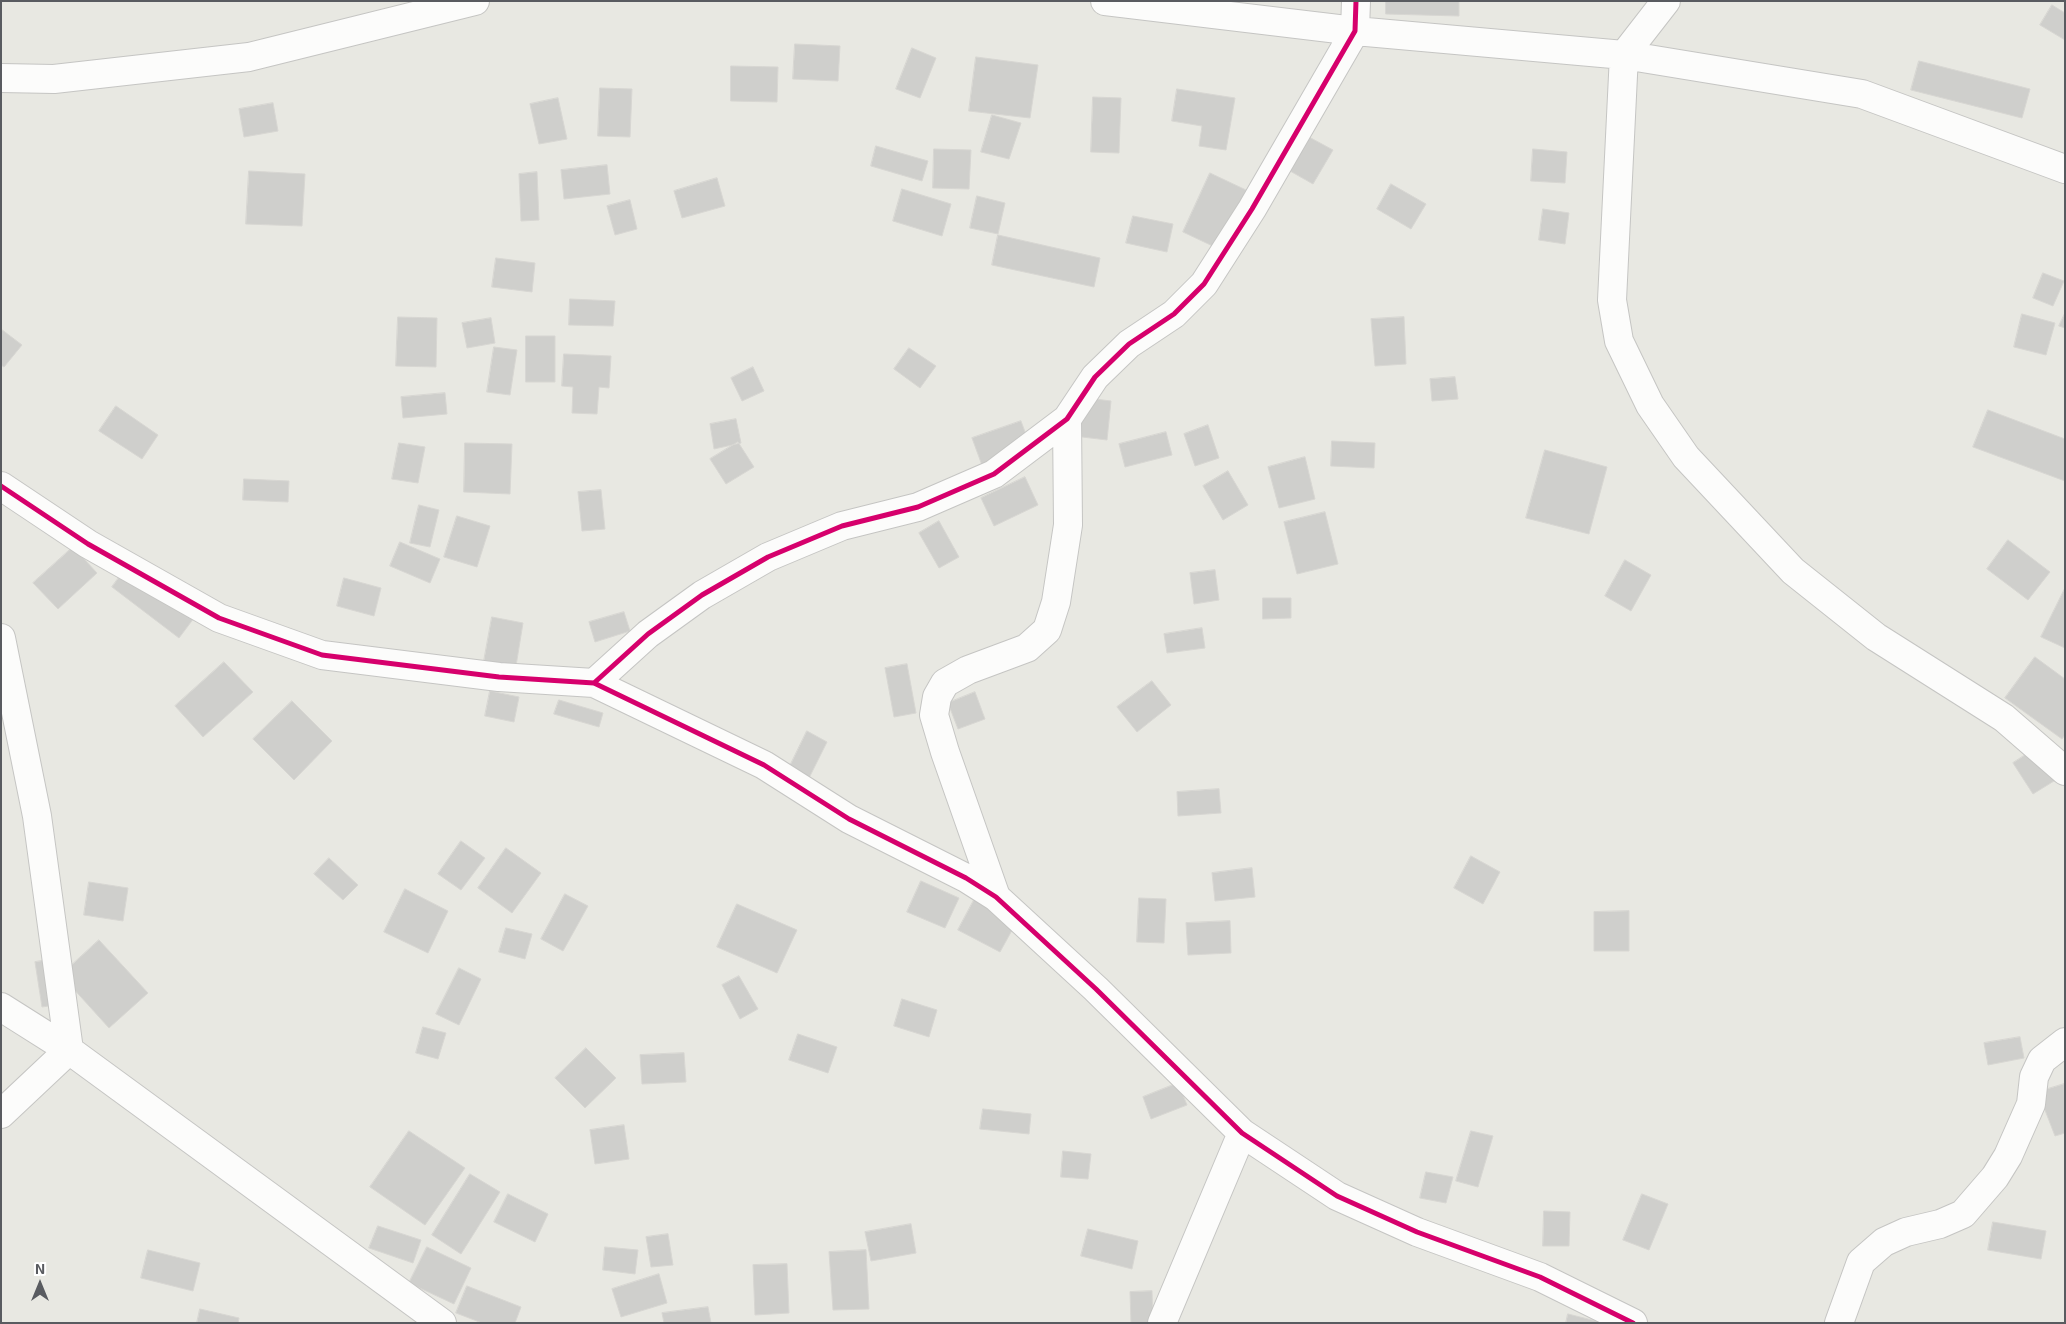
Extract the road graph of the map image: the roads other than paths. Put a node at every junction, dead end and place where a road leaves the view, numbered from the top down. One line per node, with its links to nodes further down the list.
1 (475, 1): 7 (street)
2 (1105, 1): 5 (street)
3 (1356, 1): 5 (street)
4 (1666, 1): 6 (street)
5 (1355, 31): 6 (street); 9 (street)
6 (1624, 55): 8 (street); 13 (street)
7 (1, 78)
8 (2065, 169)
9 (1067, 419): 12 (street); 14 (street)
10 (1, 486): 12 (street)
11 (1, 638): 17 (street)
12 (594, 683): 14 (street)
13 (2065, 771)
14 (996, 897): 19 (street)
15 (1, 1007): 17 (street)
16 (2065, 1042): 23 (street)
17 (69, 1050): 18 (street); 20 (street)
18 (1, 1114)
19 (1242, 1133): 21 (street); 22 (street)
20 (442, 1323)
21 (1162, 1323)
22 (1633, 1323)
23 (1839, 1323)

